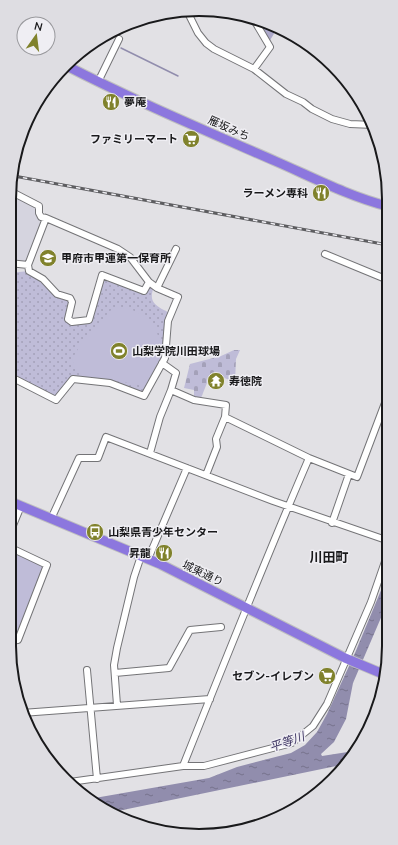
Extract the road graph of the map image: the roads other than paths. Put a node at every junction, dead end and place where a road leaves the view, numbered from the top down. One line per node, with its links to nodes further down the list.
1 (189, 16): 5 (street)
2 (258, 26): 5 (street)
3 (119, 39): 6 (street)
4 (71, 68): 6 (highway, 雁坂みち)
5 (254, 69): 7 (street)
6 (98, 82): 9 (highway, 雁坂みち)
7 (366, 125)
8 (16, 194): 10 (street)
9 (382, 204)
10 (46, 218): 14 (street); 16 (street)
11 (176, 249): 17 (street)
12 (325, 254): 15 (street)
13 (16, 264): 14 (street)
14 (28, 265): 16 (street)
15 (382, 278)
16 (149, 282): 17 (street)
17 (157, 288): 18 (street)
18 (162, 363): 19 (street); 20 (street)
19 (16, 380)
20 (171, 390): 22 (street); 23 (street)
21 (382, 411): 26 (street)
22 (225, 417): 24 (street); 27 (street)
23 (150, 454): 25 (street); 32 (street)
24 (309, 458): 26 (street); 30 (street)
25 (187, 468): 27 (street); 36 (street)
26 (349, 474): 33 (street)
27 (206, 475): 30 (street)
28 (16, 504): 29 (highway, 城東通り)
29 (21, 506): 31 (street); 32 (highway, 城東通り)
30 (288, 507): 33 (street); 38 (street)
31 (16, 518)
32 (51, 519): 36 (highway, 城東通り)
33 (332, 523): 34 (street)
34 (382, 538)
35 (16, 550): 40 (street)
36 (145, 558): 38 (highway, 城東通り); 43 (street)
37 (382, 570): 41 (street)
38 (247, 607): 41 (highway, 城東通り); 45 (street)
39 (221, 627): 43 (street)
40 (16, 640)
41 (346, 659): 44 (highway, 城東通り); 49 (street)
42 (87, 670): 47 (street)
43 (115, 673): 46 (street)
44 (380, 673)
45 (210, 699): 46 (street); 49 (street)
46 (117, 705): 47 (street)
47 (91, 707): 48 (street); 50 (street)
48 (29, 712)
49 (183, 766): 50 (street)
50 (97, 779): 51 (street)
51 (76, 781)

